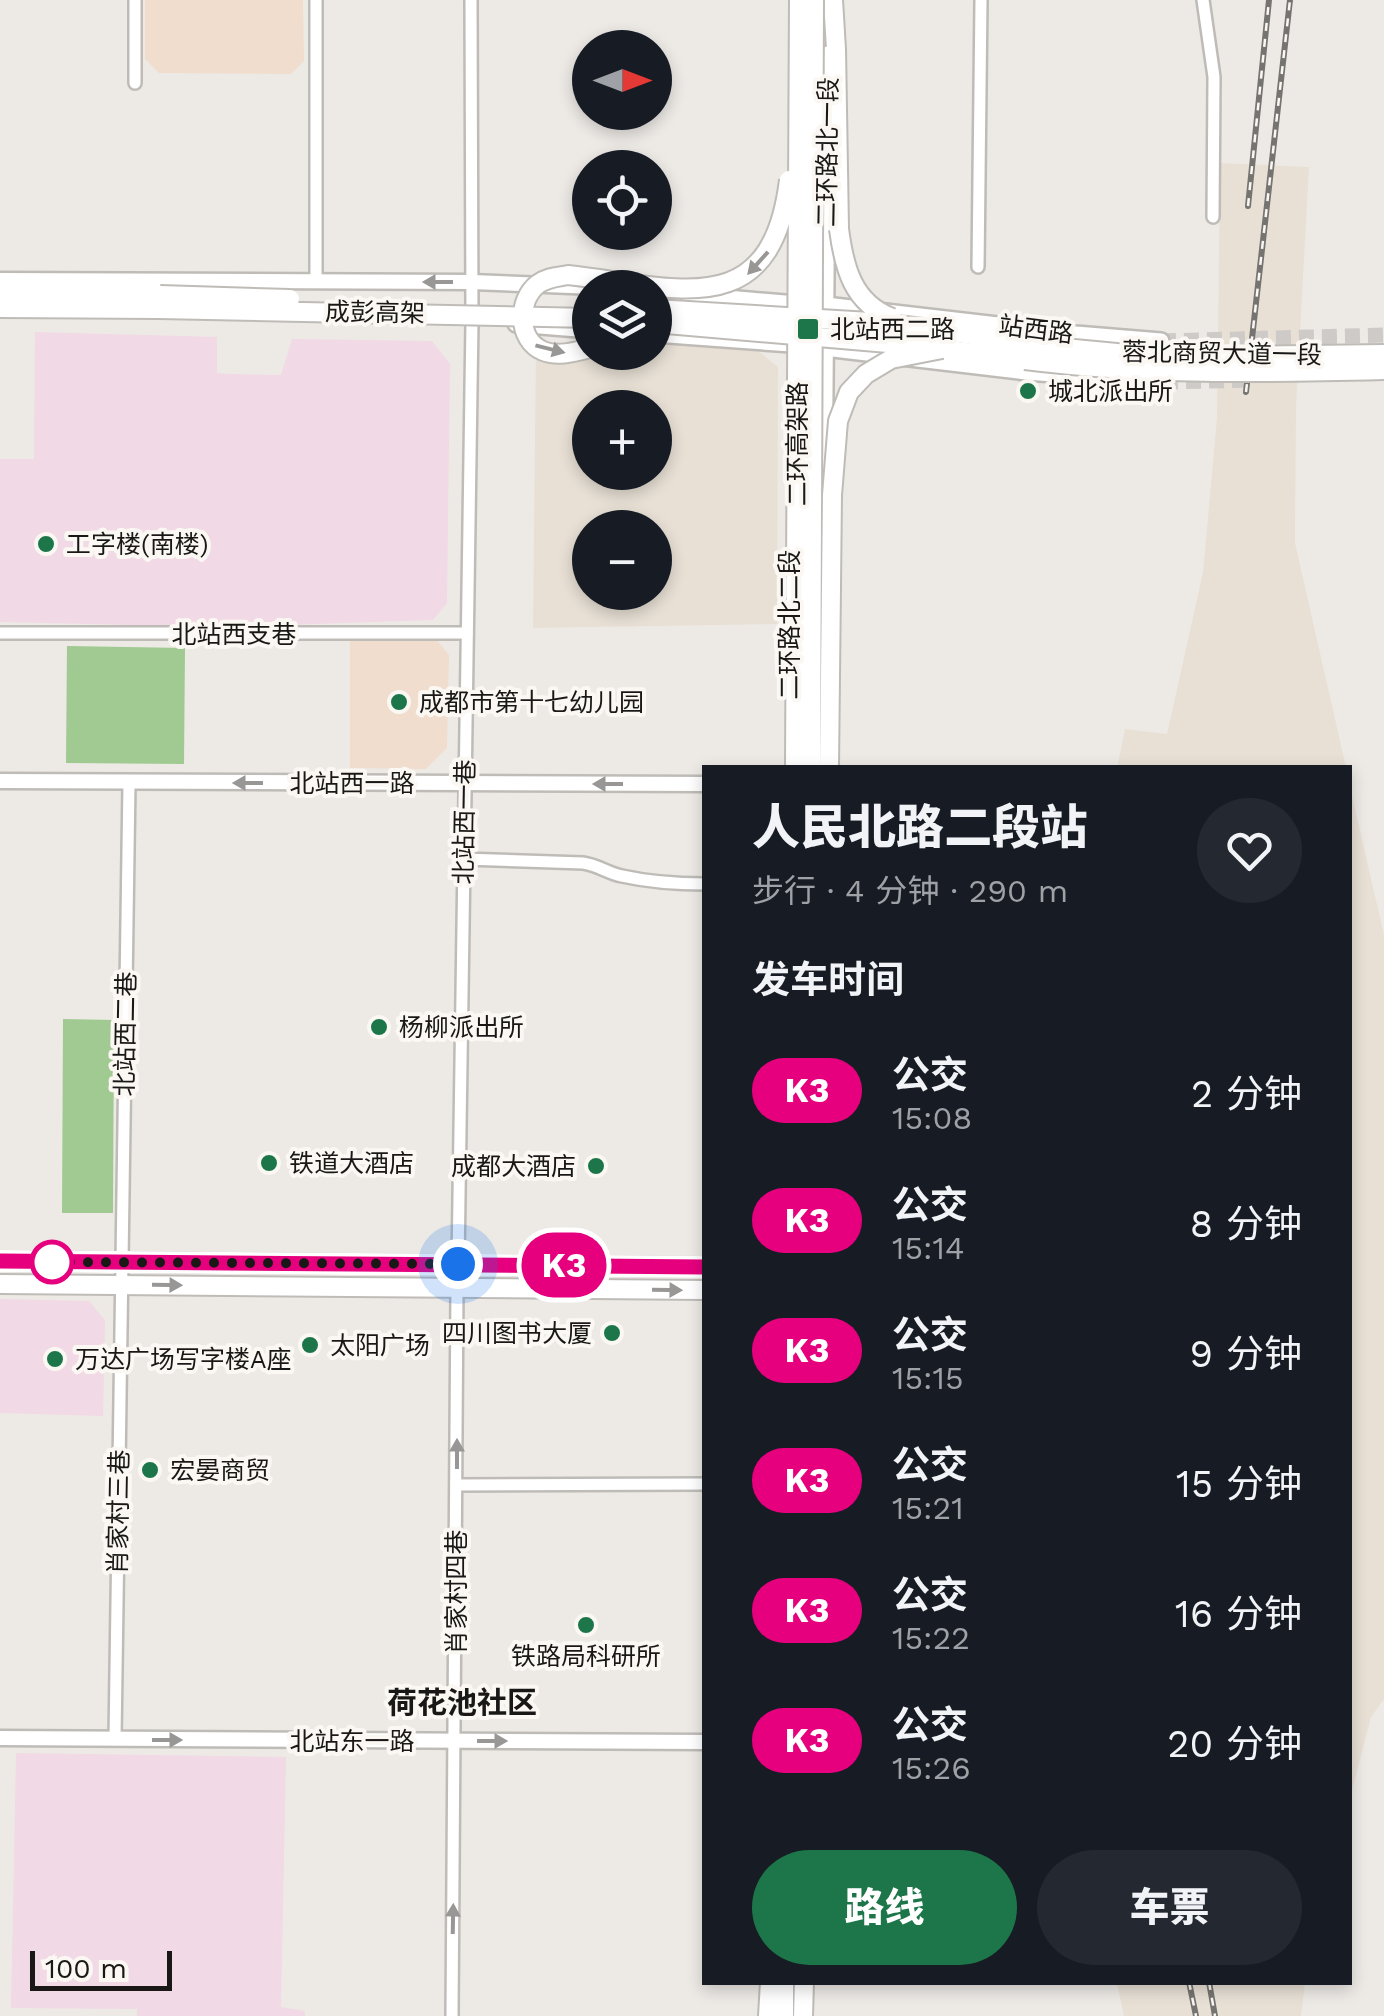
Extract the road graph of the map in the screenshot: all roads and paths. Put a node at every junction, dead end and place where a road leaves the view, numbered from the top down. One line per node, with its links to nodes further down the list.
1 (134, 0): 9 (street)
2 (316, 0): 15 (street)
3 (472, 0): 16 (street, 北站西一巷)
4 (794, 0): 10 (main road, 二环高架路, bridge); 22 (main road, 二环路北一段)
5 (814, 0): 47 (main road, 二环高架路, bridge)
6 (830, 0): 23 (main road, 二环路北一段); 35 (main road, bridge)
7 (980, 0): 12 (street)
8 (1203, 0): 11 (street)
9 (135, 83)
10 (799, 104): 17 (main road, one-way to 17, bridge); 45 (main road, 二环高架路, bridge)
11 (1214, 217)
12 (978, 266)
13 (572, 275): 39 (main road, one-way to 39, bridge)
14 (0, 280): 15 (street)
15 (316, 282): 16 (street, one-way to 15)
16 (472, 282): 18 (street); 29 (street, 北站西一巷)
17 (672, 286)
18 (572, 287)
19 (672, 293): 22 (street)
20 (0, 295): 21 (main road)
21 (159, 302): 24 (main road, 成彭高架, bridge); 25 (main road); 28 (main road, 成彭高架, bridge)
22 (791, 303): 23 (main road, 站西路); 37 (main road, 二环路北二段)
23 (824, 304): 36 (main road, 站西路); 38 (main road, 二环路北二段)
24 (572, 306)
25 (0, 308)
26 (672, 311): 35 (main road, bridge)
27 (0, 316): 29 (street)
28 (572, 317)
29 (472, 321): 32 (main road); 44 (street, 北站西一巷)
30 (672, 324): 31 (main road, bridge)
31 (716, 327): 33 (main road, bridge); 35 (main road, bridge)
32 (572, 329)
33 (672, 333)
34 (672, 336): 37 (main road)
35 (941, 340): 40 (main road, 蓉北商贸大道一段, bridge); 41 (main road, 蓉北商贸大道一段, bridge); 48 (main road, bridge)
36 (1161, 341)
37 (792, 344): 38 (main road, 站西路); 46 (main road, 二环路北二段)
38 (824, 348): 42 (main road, 站西路); 49 (main road, 二环路北二段)
39 (572, 352)
40 (1384, 354)
41 (1384, 370)
42 (1163, 382)
43 (0, 632): 44 (street, 北站西支巷)
44 (467, 633): 51 (street, 北站西一巷)
45 (791, 765)
46 (791, 765)
47 (811, 765)
48 (827, 765)
49 (827, 765)
50 (0, 781): 52 (street, 北站西一路)
51 (465, 782): 52 (street, 北站西一路, one-way to 52); 53 (street, 北站西一路, one-way to 51); 54 (street, 北站西一巷)
52 (129, 783): 57 (street, 北站西二巷)
53 (702, 784)
54 (464, 860): 55 (street); 58 (street, 北站西一巷)
55 (702, 884)
56 (0, 1261): 57 (main road)
57 (122, 1262): 58 (main road); 61 (street, 北站西二巷)
58 (458, 1264): 59 (main road)
59 (702, 1267)
60 (0, 1284): 61 (main road)
61 (121, 1285): 62 (main road, one-way to 62); 67 (street, 肖家村三巷)
62 (457, 1288): 63 (main road, one-way to 63); 65 (street, 肖家村四巷, one-way to 62)
63 (702, 1290)
64 (702, 1484): 65 (street)
65 (456, 1485): 68 (street, 肖家村四巷)
66 (0, 1738): 67 (street, 北站东一路)
67 (114, 1739): 68 (street, 北站东一路, one-way to 68)
68 (455, 1741): 69 (street, 北站东一路, one-way to 69); 73 (street, 肖家村四巷, one-way to 68)
69 (702, 1742)
70 (772, 1985): 74 (main road)
71 (784, 1985): 75 (main road)
72 (807, 1985): 76 (main road)
73 (452, 2016)
74 (771, 2016)
75 (784, 2016)
76 (806, 2016)

